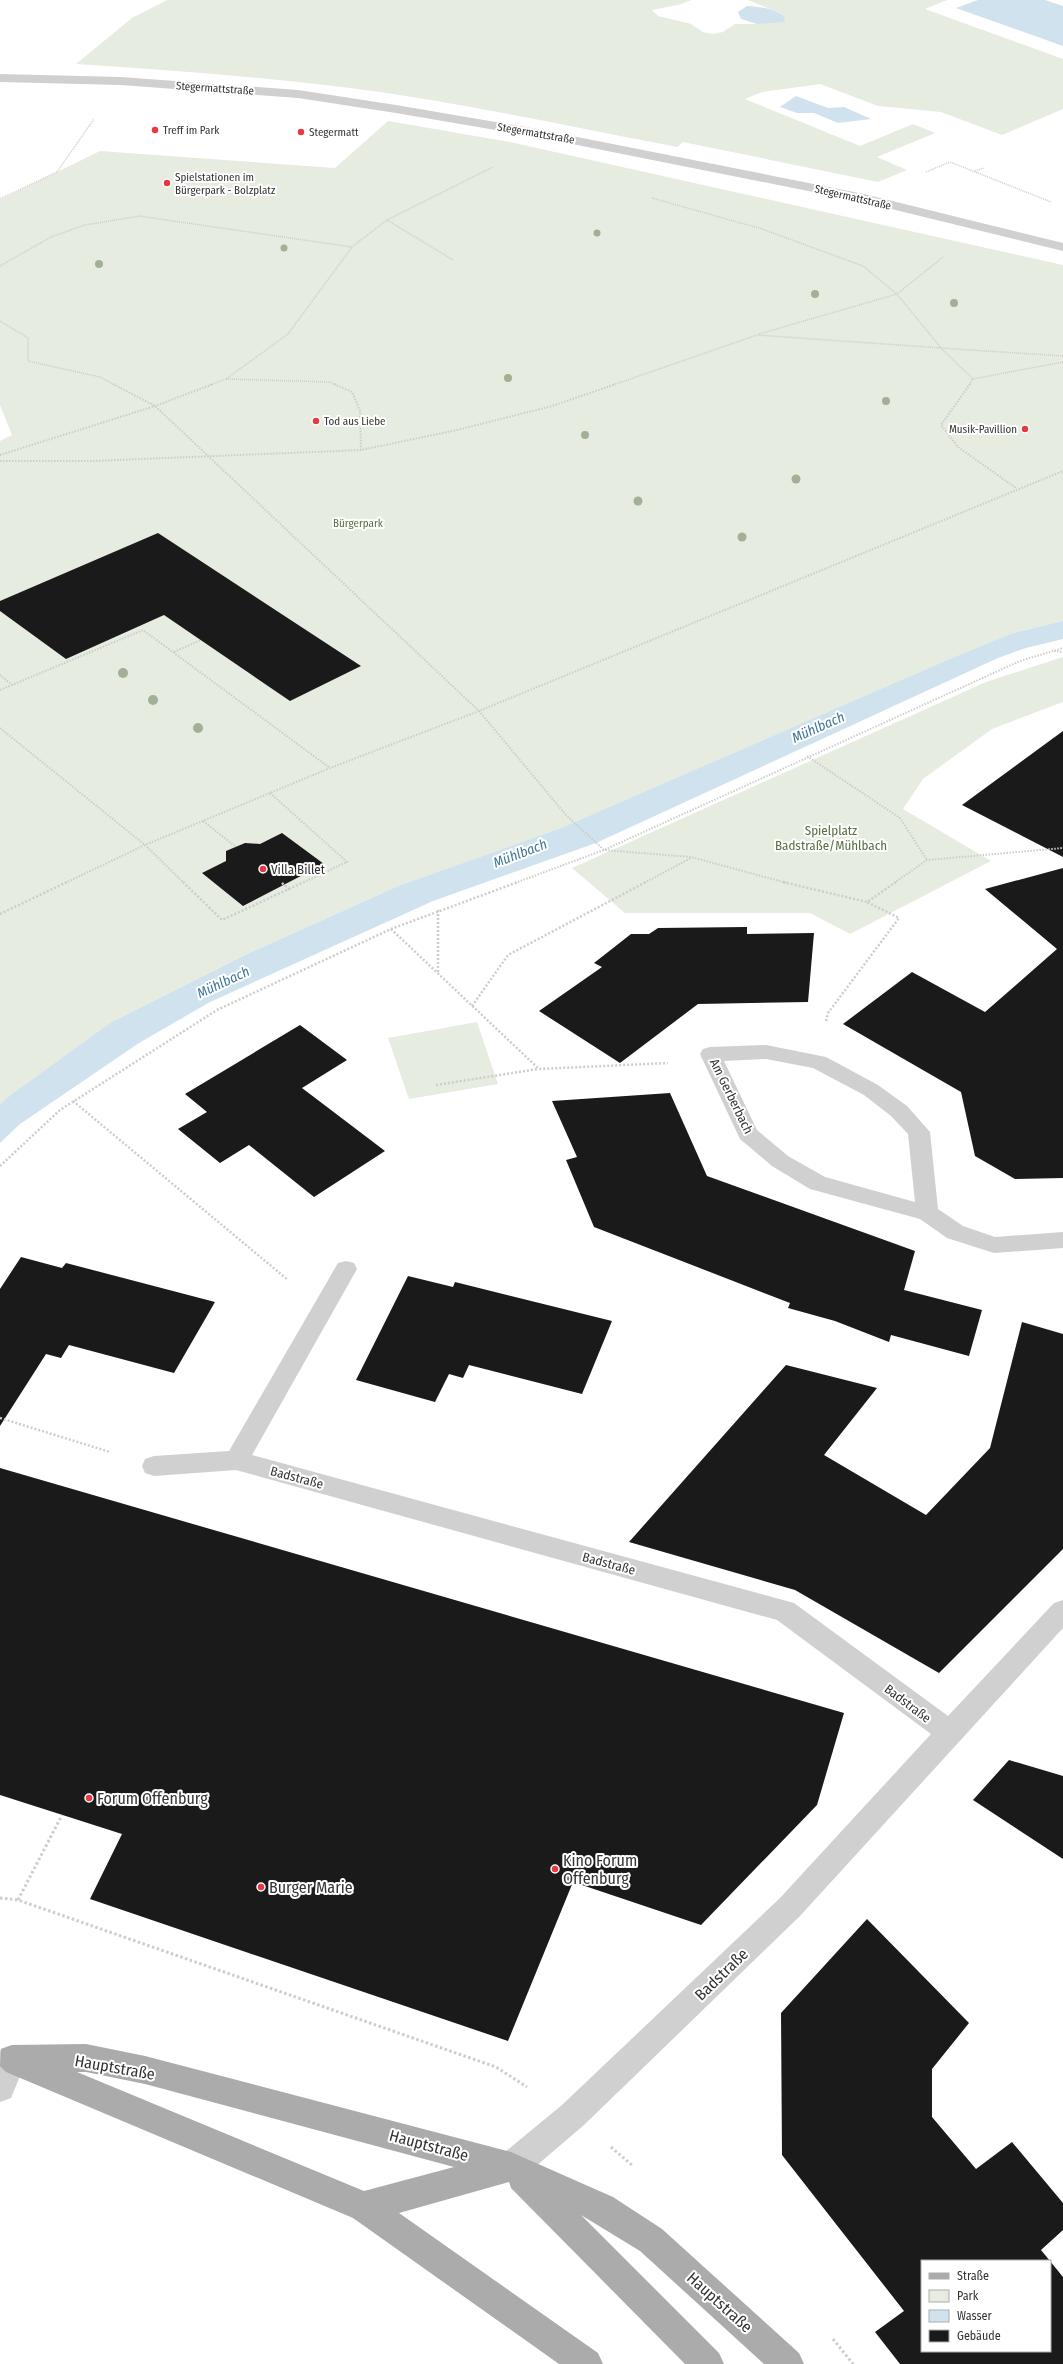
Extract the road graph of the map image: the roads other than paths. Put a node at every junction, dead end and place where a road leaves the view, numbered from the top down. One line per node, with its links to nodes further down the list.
1 (0, 78): 2 (street, Stegermattstraße)
2 (1063, 247)
3 (927, 1213): 3 (street, Am Gerberbach); 4 (street, Am Gerberbach)
4 (1063, 1240)
5 (346, 1270): 6 (street)
6 (236, 1460): 7 (street, Badstraße); 9 (street, Badstraße)
7 (154, 1466)
8 (1063, 1611): 9 (street, Badstraße)
9 (950, 1733): 12 (street, Badstraße)
10 (6, 2057): 11 (street); 12 (main road, Hauptstraße); 13 (main road, Hauptstraße)
11 (0, 2088)
12 (511, 2167): 13 (main road); 15 (main road); 16 (main road, Hauptstraße)
13 (364, 2207): 14 (main road, Hauptstraße)
14 (587, 2364)
15 (708, 2364)
16 (788, 2364)

